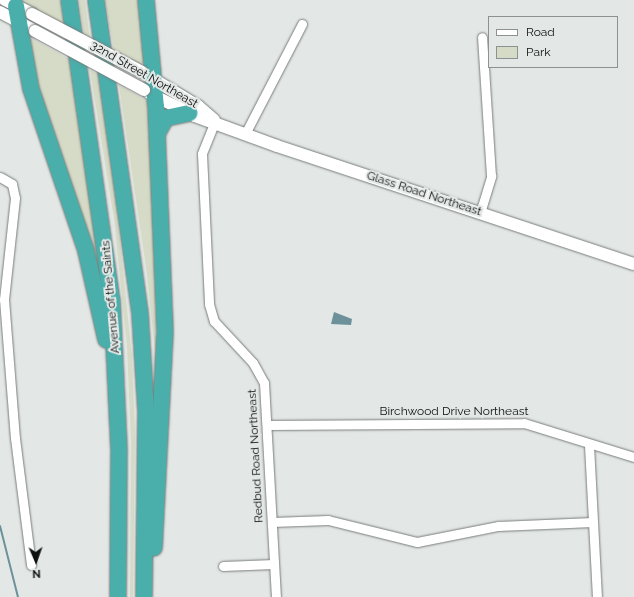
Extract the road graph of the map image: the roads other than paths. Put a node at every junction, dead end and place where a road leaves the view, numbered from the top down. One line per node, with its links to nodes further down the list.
1 (69, 0): 17 (highway, Avenue of the Saints)
2 (96, 0): 26 (highway, Avenue of the Saints)
3 (146, 0): 9 (highway)
4 (12, 2): 6 (highway); 9 (street, 32nd Street Northeast, bridge)
5 (0, 12): 6 (street, 32nd Street Northeast)
6 (19, 22): 9 (street, 32nd Street Northeast, bridge); 17 (highway)
7 (302, 24): 12 (street)
8 (482, 37): 15 (street)
9 (149, 84): 10 (street, 32nd Street Northeast); 11 (street, 32nd Street Northeast); 13 (highway)
10 (189, 113): 11 (street, 32nd Street Northeast); 13 (highway)
11 (215, 121): 12 (street, Glass Road Northeast); 18 (street, Redbud Road Northeast)
12 (245, 134): 15 (street, Glass Road Northeast)
13 (157, 136): 26 (highway)
14 (0, 177): 24 (street)
15 (480, 213): 16 (street, Glass Road Northeast)
16 (634, 264)
17 (118, 415): 27 (highway, Avenue of the Saints)
18 (267, 425): 19 (street, Birchwood Drive Northeast); 21 (street, Redbud Road Northeast)
19 (589, 445): 20 (street, Birchwood Drive Northeast); 22 (street)
20 (634, 457)
21 (272, 522): 22 (street); 23 (street, Redbud Road Northeast)
22 (593, 522): 29 (street)
23 (274, 564): 25 (street); 28 (street, Redbud Road Northeast)
24 (31, 565)
25 (222, 566)
26 (144, 596)
27 (118, 597)
28 (276, 597)
29 (597, 597)

